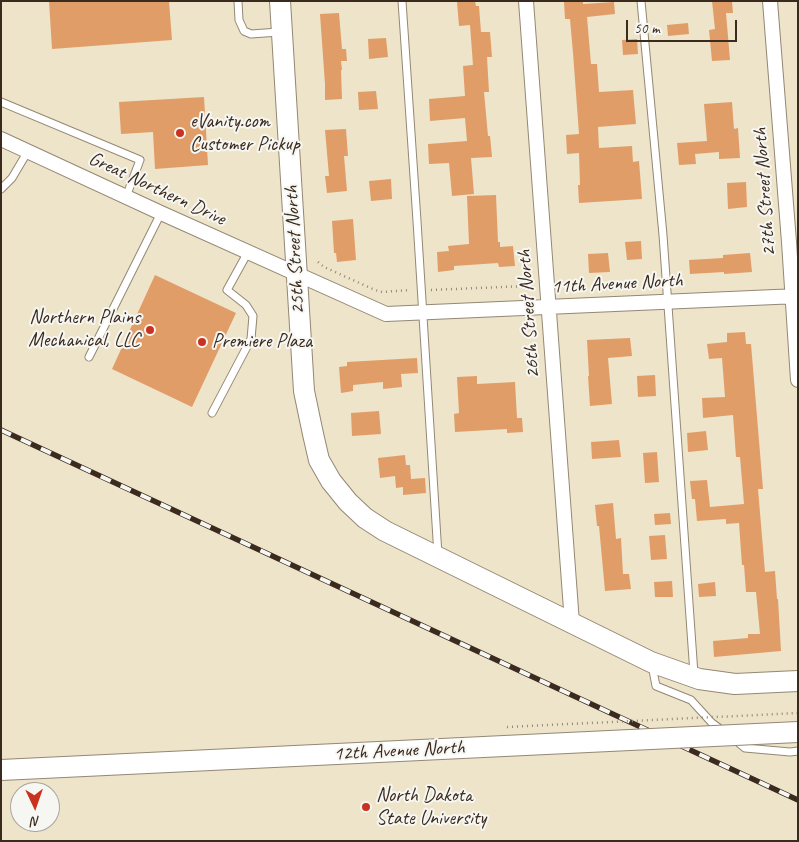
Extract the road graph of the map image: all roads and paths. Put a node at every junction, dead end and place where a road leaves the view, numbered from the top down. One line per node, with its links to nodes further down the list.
1 (238, 1): 7 (lane)
2 (280, 1): 7 (street, 25th Street North)
3 (402, 1): 19 (lane)
4 (526, 1): 18 (street, 26th Street North)
5 (641, 1): 17 (lane)
6 (770, 1): 16 (street, 27th Street North)
7 (282, 32): 15 (street, 25th Street North)
8 (1, 102): 12 (lane)
9 (1, 138): 10 (street, Great Northern Drive)
10 (28, 151): 11 (lane); 12 (street, Great Northern Drive)
11 (1, 189)
12 (126, 197): 13 (street, Great Northern Drive)
13 (161, 213): 14 (street, Great Northern Drive); 20 (lane)
14 (248, 252): 15 (street, Great Northern Drive); 22 (lane)
15 (297, 274): 19 (street, 11th Avenue North); 23 (street, 25th Street North)
16 (795, 296): 17 (street, 11th Avenue North); 21 (street, 27th Street North)
17 (667, 302): 18 (street, 11th Avenue North); 26 (lane)
18 (548, 307): 19 (street, 11th Avenue North); 24 (street, 26th Street North)
19 (423, 313): 23 (lane)
20 (89, 358)
21 (798, 380)
22 (212, 413)
23 (438, 557): 24 (street)
24 (572, 623): 25 (street)
25 (651, 662): 26 (street); 29 (lane)
26 (694, 677): 27 (street)
27 (798, 681)
28 (798, 732): 30 (street, 12th Avenue North, bridge)
29 (798, 751)
30 (1, 770)

